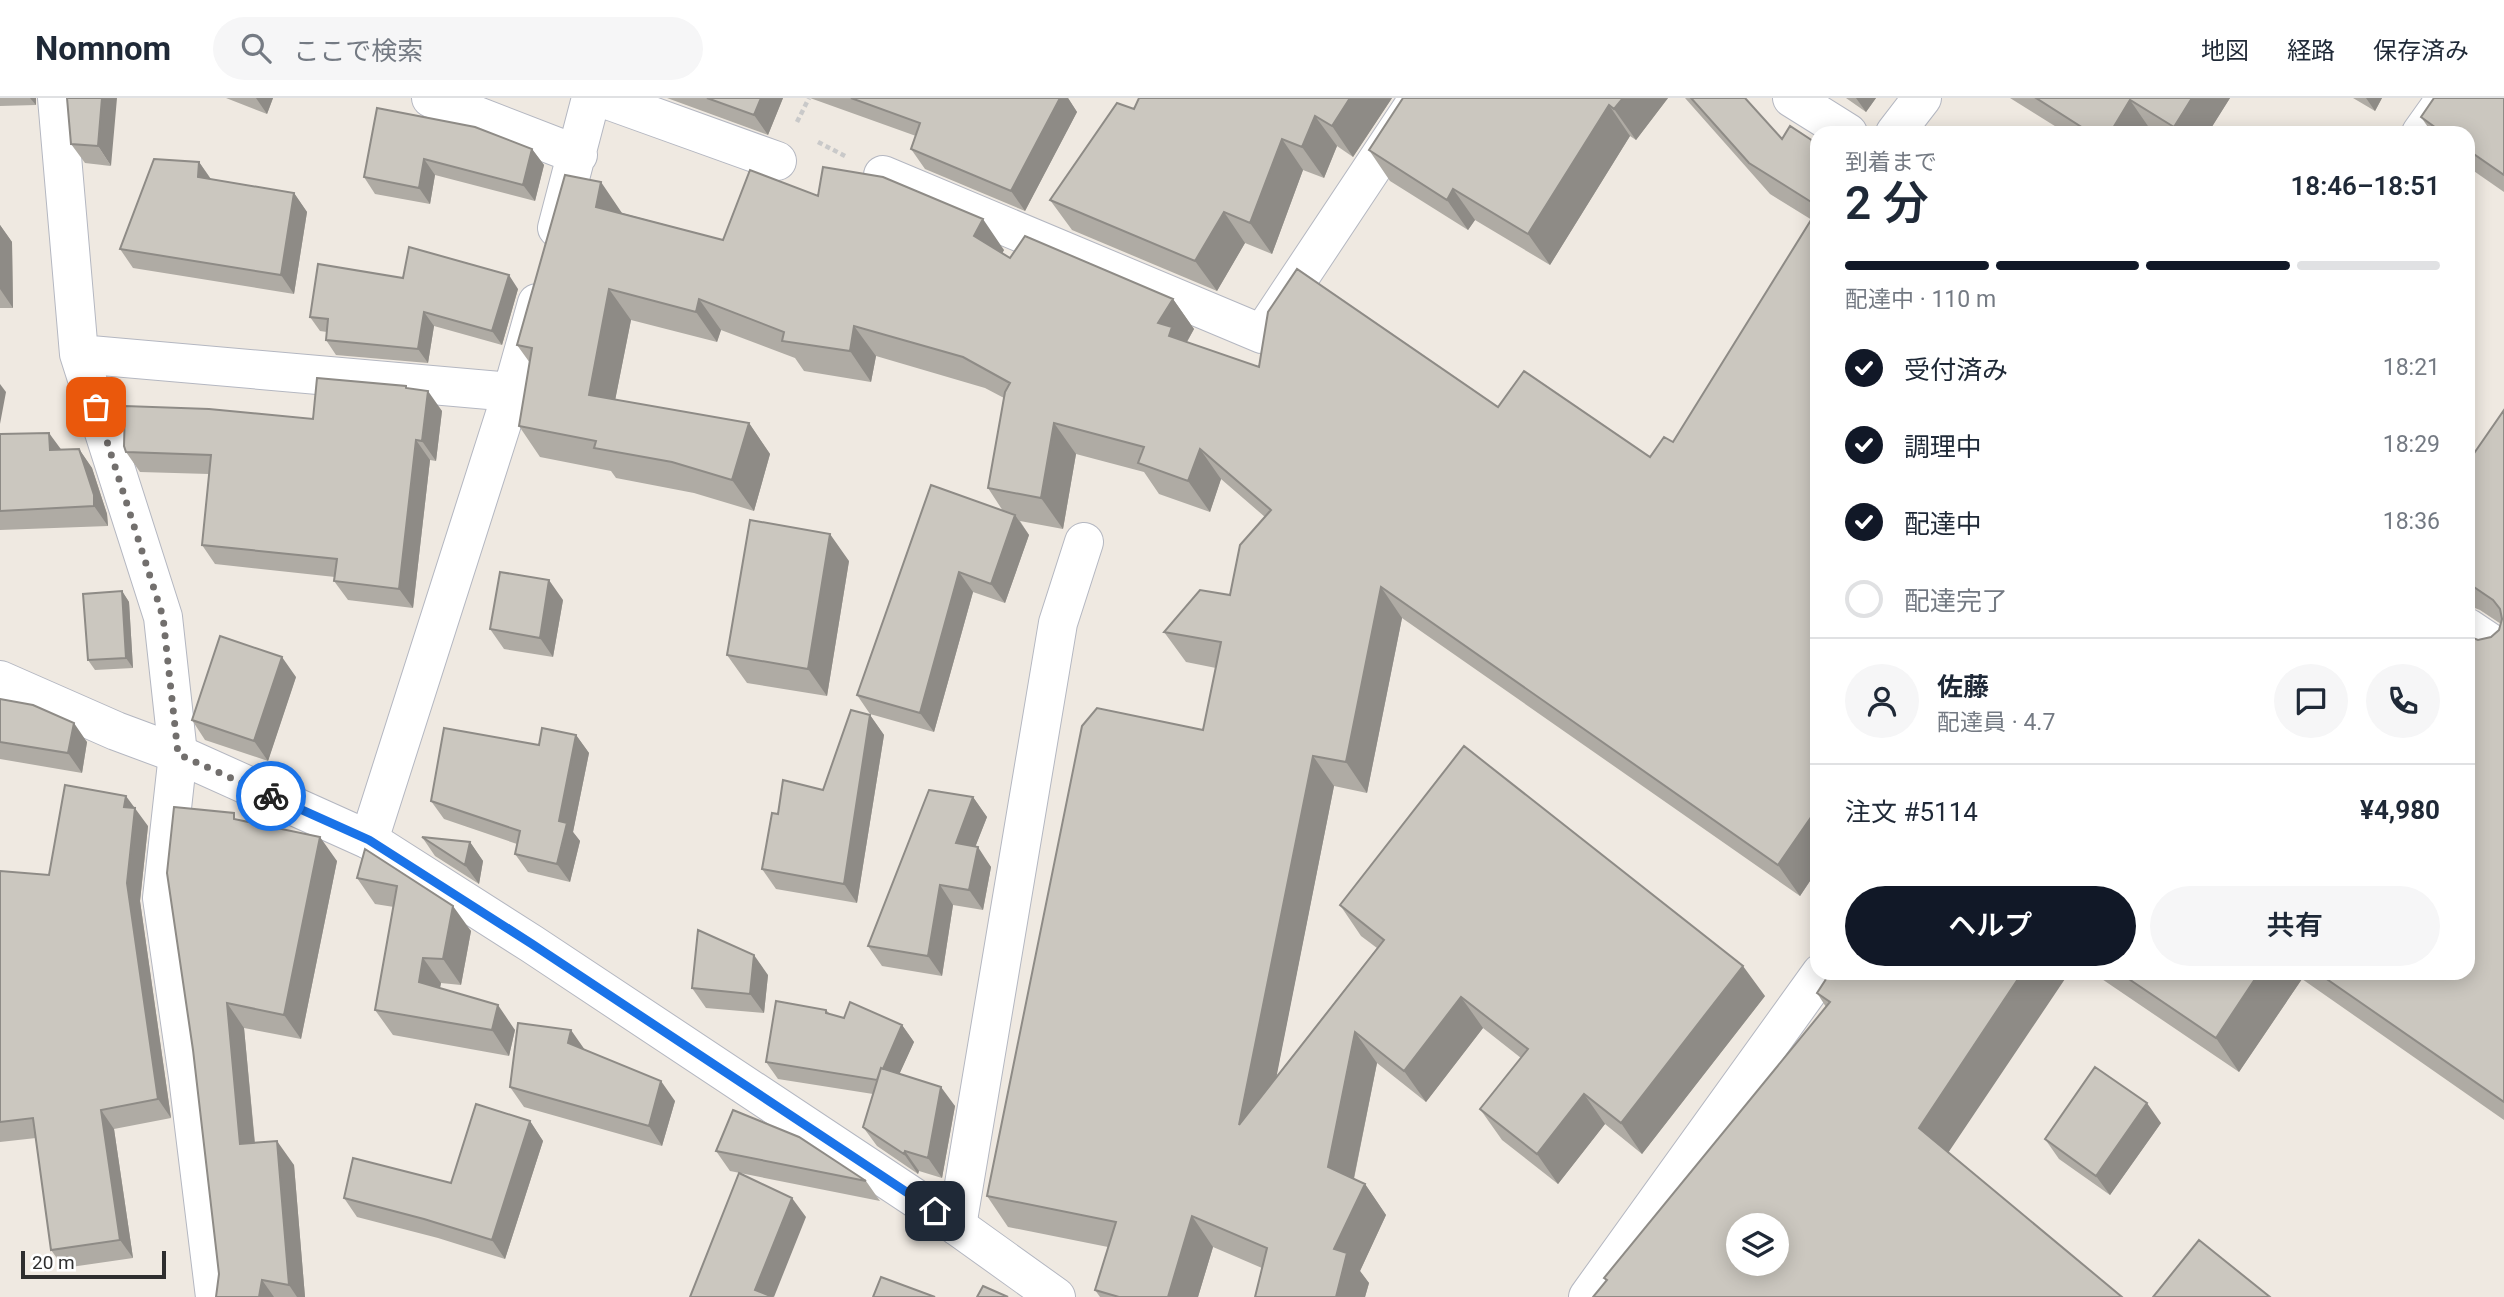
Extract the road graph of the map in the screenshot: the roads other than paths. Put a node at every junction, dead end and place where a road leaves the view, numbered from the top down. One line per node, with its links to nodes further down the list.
1 (57, 98): 15 (street)
2 (431, 98): 13 (street)
3 (591, 98): 13 (street)
4 (601, 98): 12 (street)
5 (1417, 98): 14 (street)
6 (1792, 98): 9 (street)
7 (1922, 98): 10 (street)
8 (2446, 98): 11 (street)
9 (1836, 126)
10 (1900, 126)
11 (2426, 126)
12 (785, 145)
13 (578, 155): 16 (street)
14 (883, 175)
15 (79, 354): 16 (street); 21 (street)
16 (512, 392): 22 (street)
17 (1084, 541): 24 (street)
18 (2475, 633): 19 (street)
19 (2504, 652)
20 (0, 680): 21 (street)
21 (178, 754): 22 (street); 25 (street)
22 (369, 840): 24 (street)
23 (1816, 980): 27 (street)
24 (957, 1226): 26 (street)
25 (215, 1297)
26 (1056, 1297)
27 (1588, 1297)

